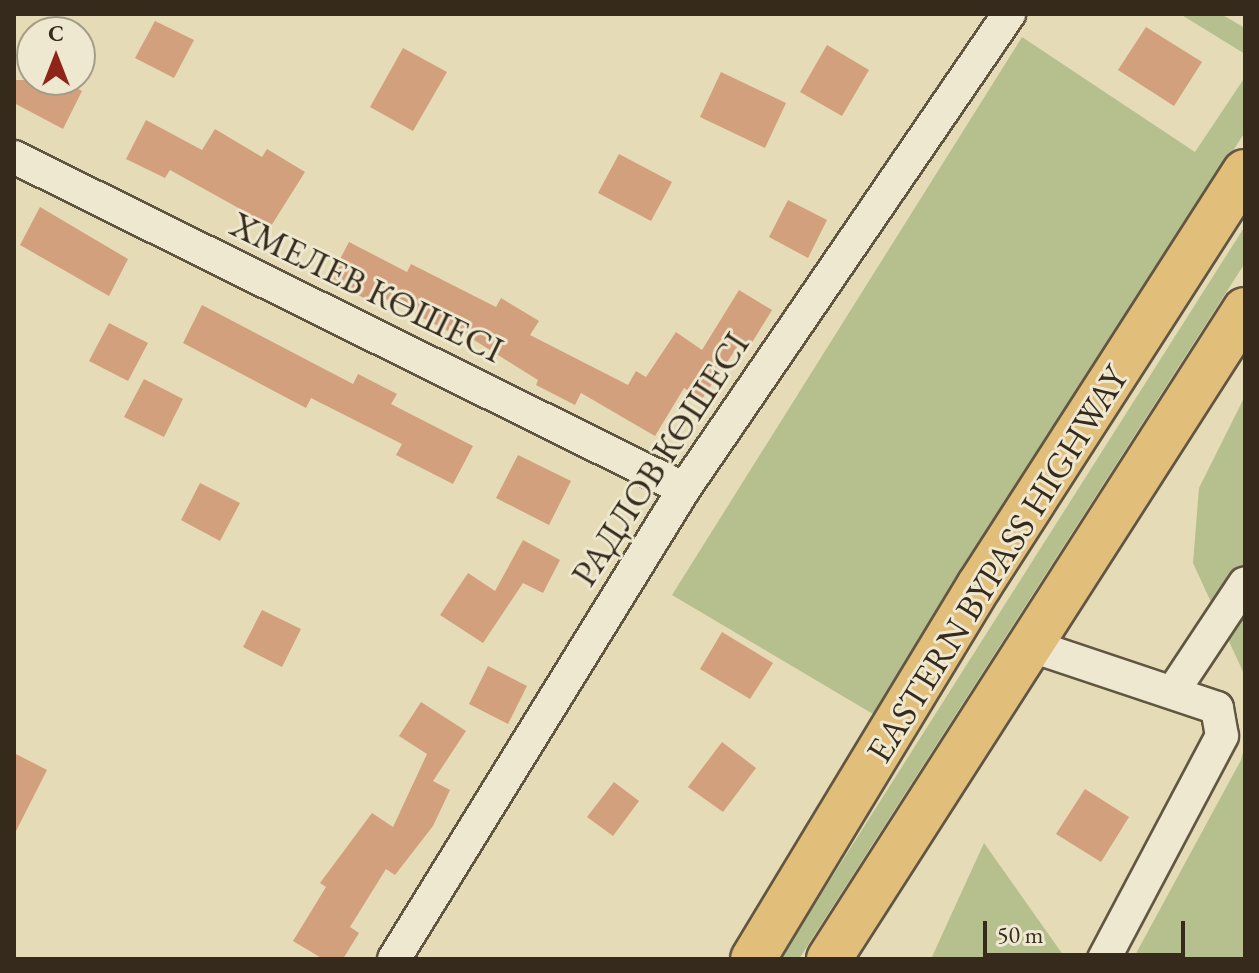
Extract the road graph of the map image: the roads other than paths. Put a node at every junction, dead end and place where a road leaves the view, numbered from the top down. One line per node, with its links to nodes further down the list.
1 (1009, 14): 5 (street, РАДЛОВ КӨШЕСІ)
2 (14, 157): 5 (street, ХМЕЛЕВ КӨШЕСІ)
3 (1245, 172): 10 (main road, EASTERN BYPASS HIGHWAY)
4 (1245, 310): 7 (main road, EASTERN BYPASS HIGHWAY)
5 (684, 489): 9 (street, РАДЛОВ КӨШЕСІ)
6 (1245, 583): 8 (street)
7 (1032, 646): 8 (street); 11 (main road, EASTERN BYPASS HIGHWAY)
8 (1174, 690): 12 (street)
9 (394, 959)
10 (753, 959)
11 (829, 959)
12 (1104, 959)

